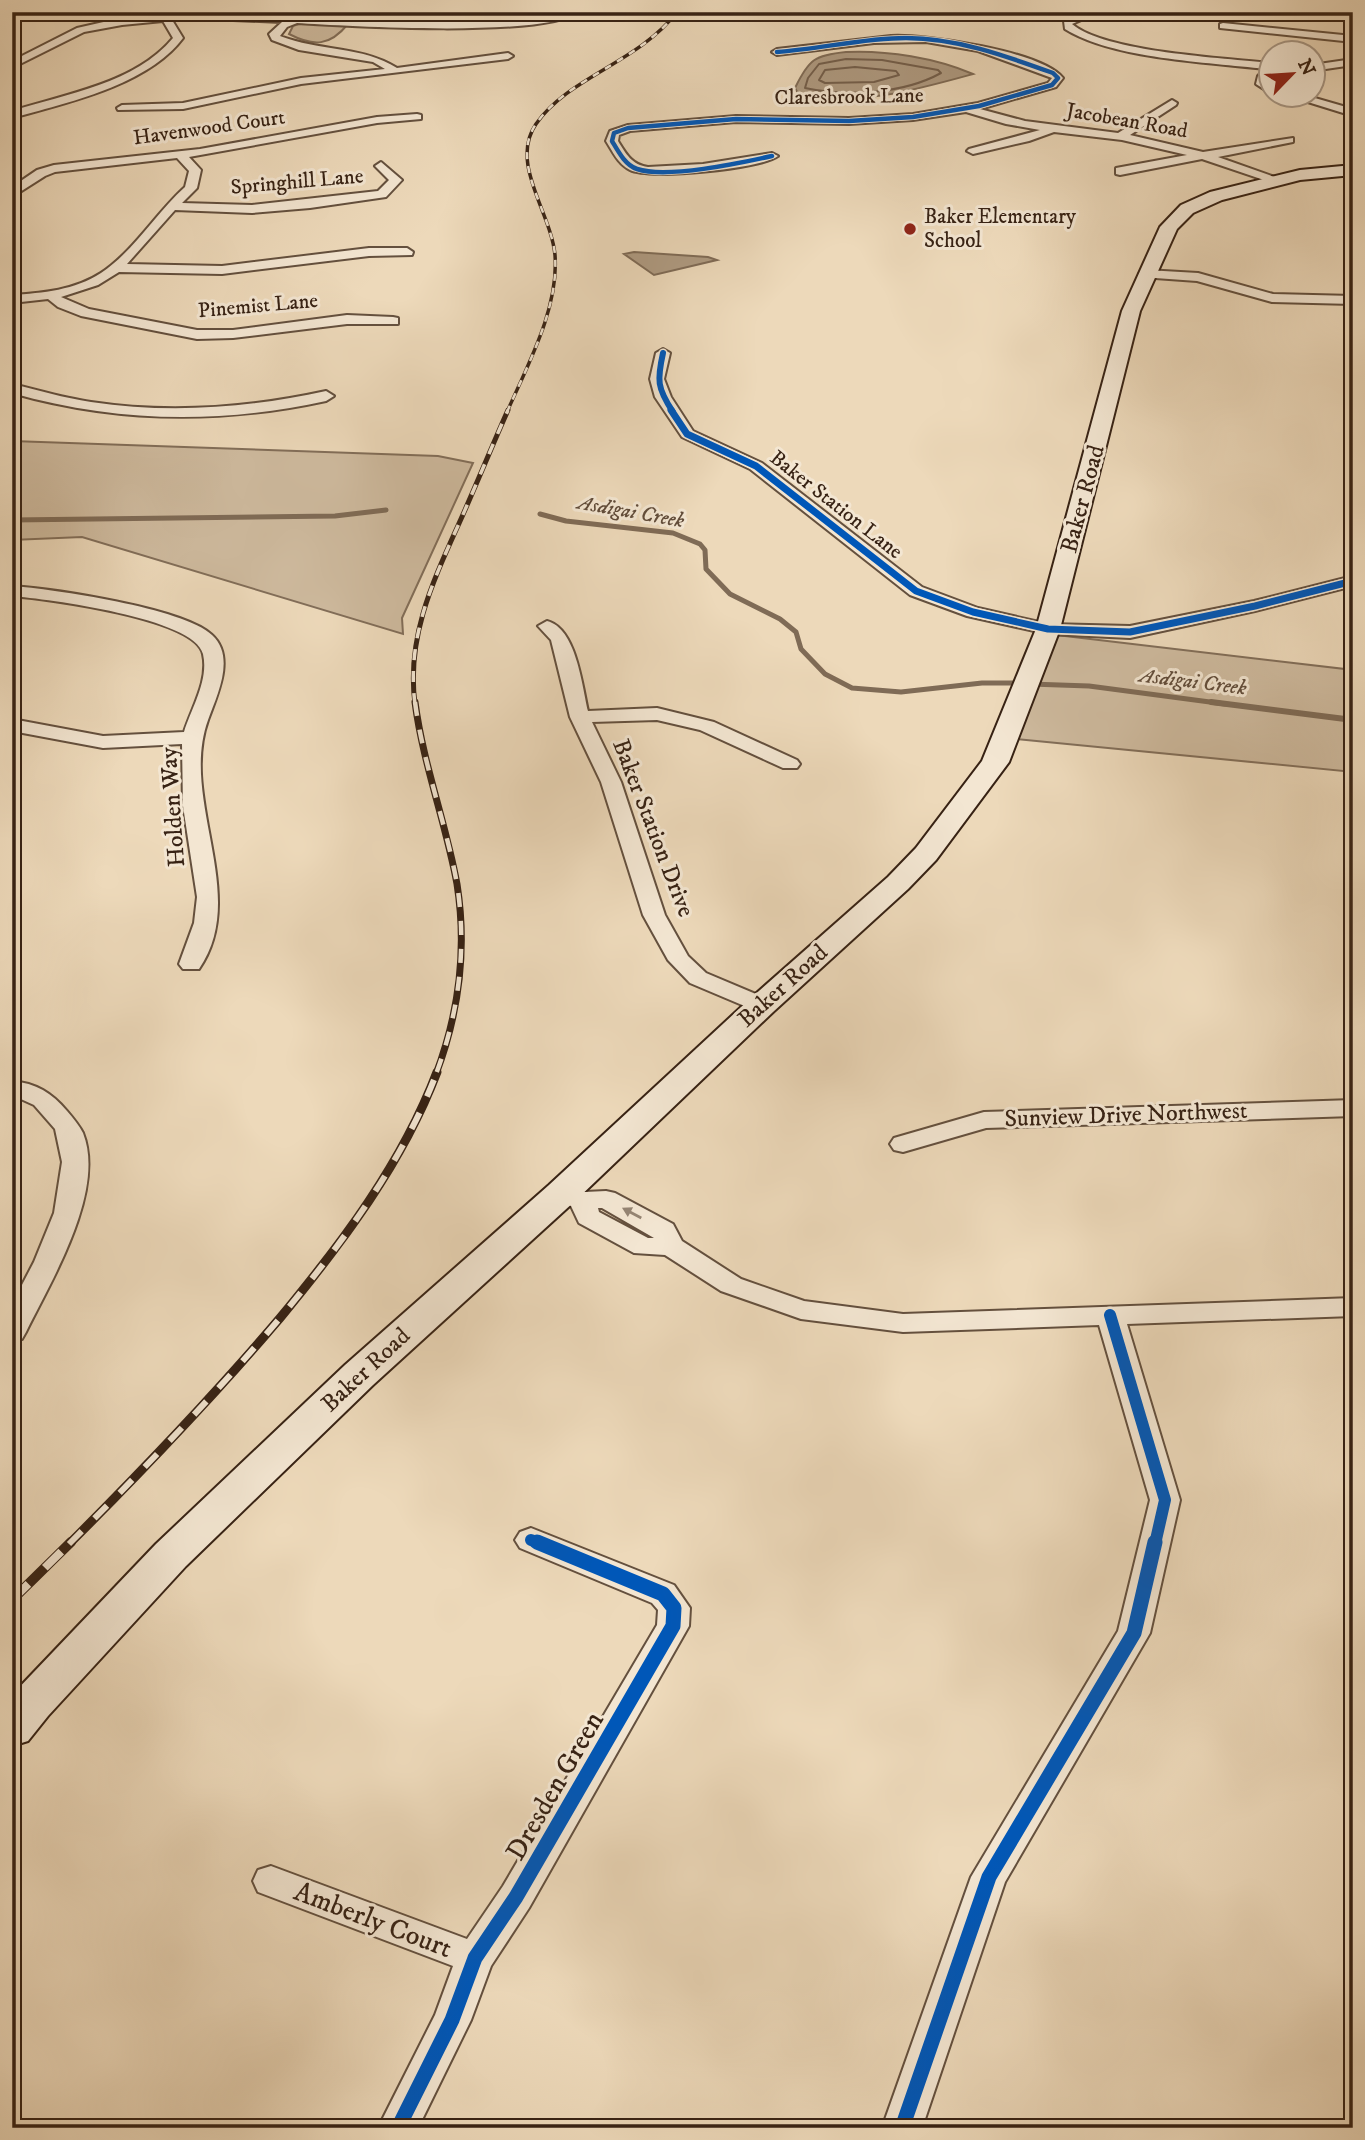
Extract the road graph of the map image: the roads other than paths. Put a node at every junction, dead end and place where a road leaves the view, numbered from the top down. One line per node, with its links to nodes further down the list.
1 (573, 12): 6 (street)
2 (1095, 12): 13 (street)
3 (450, 13): 6 (street)
4 (165, 15): 5 (street); 12 (street); 23 (street)
5 (296, 20): 6 (street); 15 (street)
6 (448, 25)
7 (1223, 26): 8 (street)
8 (1353, 39)
9 (777, 52): 21 (street, Claresbrook Lane)
10 (508, 56): 15 (street)
11 (1353, 62): 14 (street)
12 (12, 65)
13 (1256, 66)
14 (1326, 66)
15 (394, 71): 17 (street)
16 (246, 81): 17 (street)
17 (269, 87): 20 (street)
18 (1172, 103): 26 (street)
19 (1326, 105): 22 (street)
20 (122, 108)
21 (968, 109): 25 (street, Jacobean Road); 31 (street, Claresbrook Lane)
22 (1353, 113)
23 (12, 115)
24 (417, 117): 29 (street, Havenwood Court)
25 (1054, 128): 26 (street, Jacobean Road); 28 (street)
26 (1120, 137): 30 (street, Jacobean Road)
27 (1289, 140): 30 (street)
28 (973, 151)
29 (180, 155): 36 (street, Havenwood Court); 37 (street)
30 (1207, 155): 34 (street); 35 (street, Jacobean Road)
31 (772, 156)
32 (381, 166): 37 (street, Springhill Lane)
33 (1353, 170): 35 (main road, Baker Road)
34 (1120, 171)
35 (1277, 180): 40 (main road, Baker Road)
36 (12, 193)
37 (174, 205): 39 (street)
38 (407, 252): 39 (street)
39 (115, 268): 41 (street)
40 (1146, 274): 43 (street); 51 (main road, Baker Road)
41 (51, 295): 42 (street); 44 (street, Pinemist Lane)
42 (12, 299)
43 (1353, 300)
44 (393, 321)
45 (663, 353): 51 (street, Baker Station Lane)
46 (12, 388): 47 (street)
47 (326, 396)
48 (1353, 581): 51 (street, Baker Station Lane)
49 (12, 591): 54 (street, Holden Way)
50 (547, 626): 52 (street, Baker Station Drive)
51 (1048, 629): 57 (main road, Baker Road)
52 (580, 717): 55 (street); 57 (street, Baker Station Drive)
53 (12, 725): 54 (street)
54 (192, 737): 56 (street, Holden Way)
55 (790, 764)
56 (191, 964)
57 (762, 1006): 61 (main road, Baker Road)
58 (12, 1088): 64 (street)
59 (1353, 1108): 60 (street, Sunview Drive Northwest)
60 (903, 1144)
61 (572, 1197): 63 (street); 66 (main road, Baker Road)
62 (1353, 1307): 63 (street)
63 (1110, 1315): 70 (street)
64 (12, 1332)
65 (531, 1540): 68 (street, Dresden Green)
66 (12, 1728)
67 (271, 1881): 68 (street, Amberly Court)
68 (475, 1958): 69 (street, Dresden Green)
69 (398, 2128)
70 (902, 2128)

